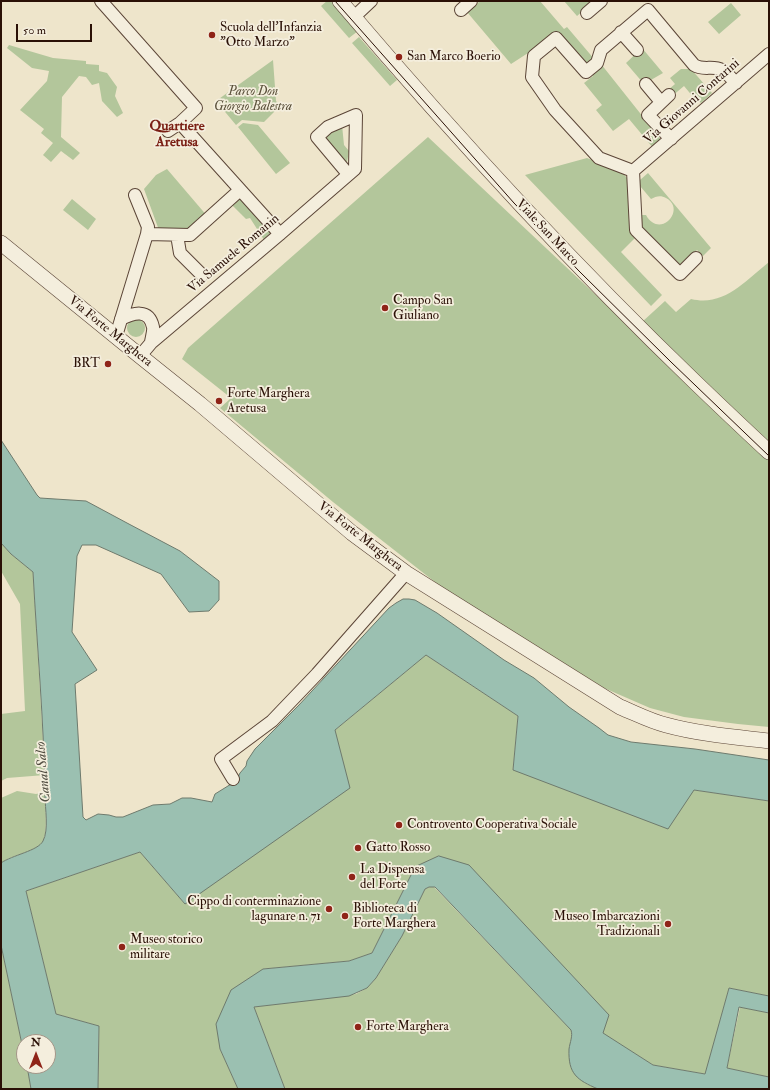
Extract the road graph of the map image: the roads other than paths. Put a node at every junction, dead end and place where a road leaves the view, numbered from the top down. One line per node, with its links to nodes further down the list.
1 (101, 1): 14 (street)
2 (340, 1): 8 (street, Viale San Marco)
3 (371, 1): 8 (street)
4 (471, 1): 6 (street)
5 (601, 1): 7 (street)
6 (461, 10)
7 (587, 13)
8 (354, 17): 31 (street, Viale San Marco)
9 (621, 32): 10 (street); 12 (street); 17 (street)
10 (637, 50)
11 (769, 54): 12 (street, Via Giovanni Contarini)
12 (736, 83): 16 (street, Via Giovanni Contarini)
13 (646, 84): 16 (street)
14 (180, 123): 15 (street); 19 (street)
15 (168, 130)
16 (671, 139): 17 (street, Via Giovanni Contarini)
17 (634, 171): 25 (street)
18 (348, 174): 18 (street, Via Samuele Romanin); 22 (street, Via Samuele Romanin)
19 (240, 190): 22 (street); 23 (street)
20 (135, 196): 21 (street)
21 (147, 234): 23 (street); 27 (street)
22 (280, 234): 29 (street, Via Samuele Romanin)
23 (177, 235): 26 (street)
24 (1, 243): 28 (street, Via Forte Marghera)
25 (696, 258)
26 (202, 275)
27 (121, 318): 28 (street); 29 (street)
28 (116, 336): 30 (street, Via Forte Marghera)
29 (151, 343): 30 (street, Via Samuele Romanin)
30 (140, 356): 32 (street, Via Forte Marghera)
31 (769, 452)
32 (406, 573): 33 (street, Via Forte Marghera); 34 (street)
33 (769, 741)
34 (233, 779)

